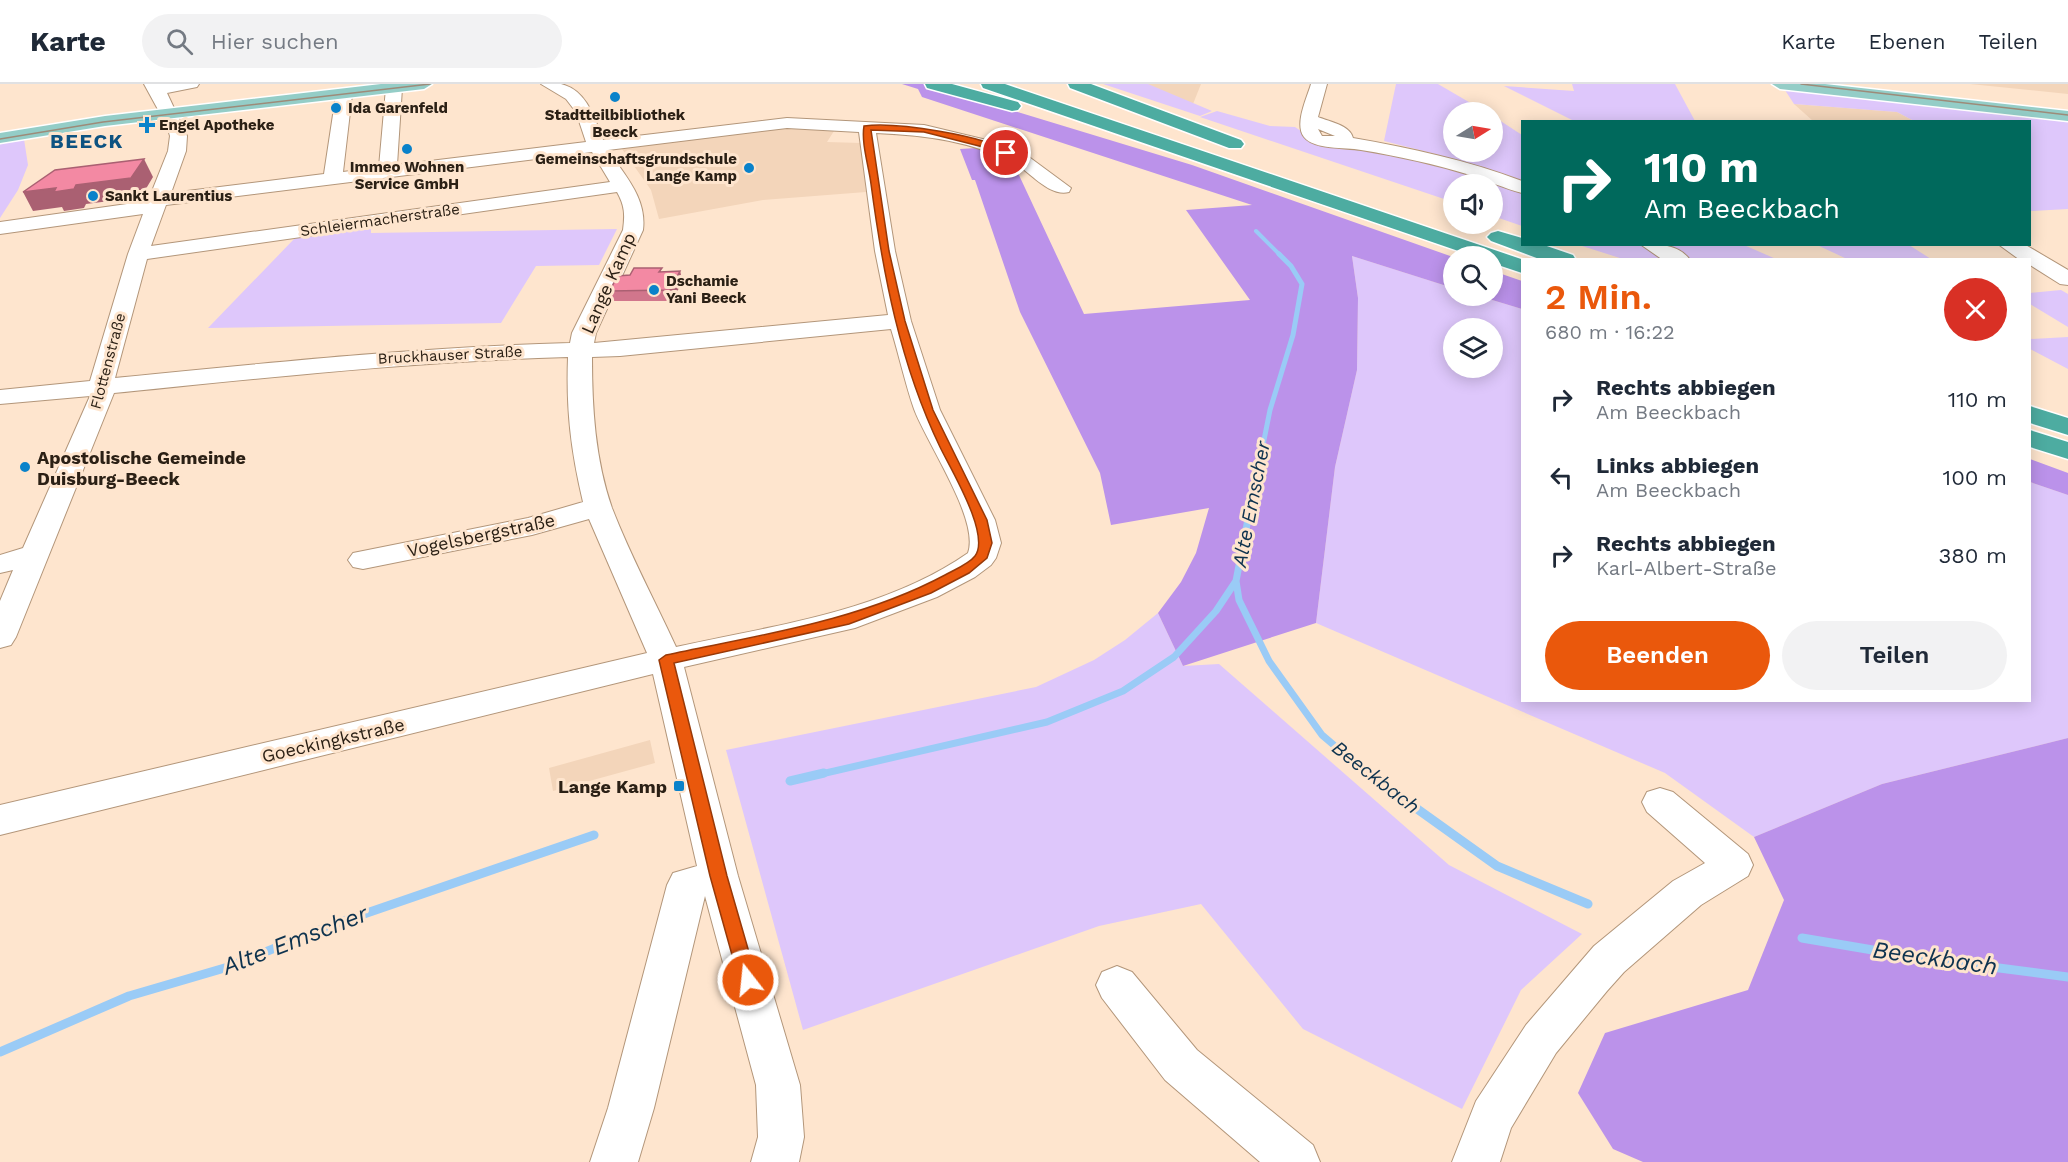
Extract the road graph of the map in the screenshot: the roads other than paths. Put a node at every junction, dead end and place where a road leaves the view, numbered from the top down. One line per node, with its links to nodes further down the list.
1 (191, 84): 11 (street)
2 (424, 84): 12 (main road)
3 (549, 84): 13 (street, Lange Kamp)
4 (933, 84): 19 (highway)
5 (989, 84): 19 (highway)
6 (1030, 84): 28 (highway)
7 (1076, 84): 21 (highway)
8 (1319, 84): 25 (street)
9 (1780, 84): 16 (main road)
10 (1836, 84): 16 (main road)
11 (155, 87): 15 (street, Flottenstraße)
12 (394, 88): 14 (main road); 22 (street)
13 (575, 92): 20 (street, Lange Kamp)
14 (344, 94): 15 (main road); 23 (street)
15 (169, 114): 18 (main road); 27 (street, Flottenstraße)
16 (2068, 114)
17 (867, 128): 20 (street); 26 (street); 42 (street, Goeckingkstraße)
18 (0, 138)
19 (1166, 144): 39 (highway)
20 (596, 145): 22 (street); 24 (street, Lange Kamp)
21 (1248, 150)
22 (388, 171): 23 (street)
23 (333, 177): 27 (street)
24 (623, 186): 36 (street, Schleiermacherstraße); 43 (street, Lange Kamp)
25 (1521, 187)
26 (1062, 188)
27 (158, 203): 29 (street); 36 (street, Flottenstraße)
28 (1443, 219)
29 (8, 227): 35 (street)
30 (1488, 234): 31 (highway)
31 (1521, 245)
32 (1523, 246): 37 (highway)
33 (1654, 246): 38 (street)
34 (2011, 246): 40 (street)
35 (0, 247)
36 (138, 254): 44 (street, Flottenstraße)
37 (1559, 258)
38 (1676, 258)
39 (1521, 266)
40 (2068, 280): 41 (street)
41 (2031, 282)
42 (900, 321): 43 (street, Bruckhauser Straße); 55 (street, Goeckingkstraße)
43 (580, 351): 44 (street, Bruckhauser Straße); 50 (street, Lange Kamp)
44 (101, 386): 45 (street, Bruckhauser Straße); 51 (street, Flottenstraße)
45 (0, 397)
46 (2031, 414): 47 (highway)
47 (2068, 427)
48 (2031, 438): 49 (highway)
49 (2068, 452)
50 (598, 507): 52 (street, Vogelsbergstraße); 55 (street, Lange Kamp)
51 (33, 555): 53 (street); 54 (street, Flottenstraße)
52 (363, 560)
53 (0, 564)
54 (0, 637)
55 (666, 660): 57 (street, Goeckingkstraße); 58 (street, Lange Kamp)
56 (1660, 802): 63 (street)
57 (0, 820)
58 (719, 876): 60 (street); 61 (street, Lange Kamp)
59 (1117, 985): 62 (street)
60 (614, 1162)
61 (775, 1162)
62 (1296, 1162)
63 (1476, 1162)

